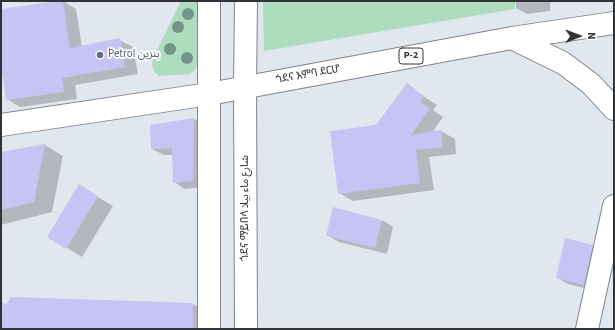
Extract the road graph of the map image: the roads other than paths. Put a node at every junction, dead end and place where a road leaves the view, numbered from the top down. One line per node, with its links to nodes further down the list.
1 (209, 1): 6 (main road)
2 (246, 1): 5 (main road, ጎደና ማይበላ شارع ماء بيلا)
3 (614, 22): 4 (main road, ጎደና እምባ ደርሆ / P-2)
4 (512, 38): 5 (main road, ጎደና እምባ ደርሆ / P-2); 7 (main road)
5 (245, 86): 6 (main road, ጎደና እምባ ደርሆ / P-2); 11 (main road, ጎደና ማይበላ شارع ماء بيلا)
6 (209, 94): 8 (main road, ጎደና እምባ ደርሆ / P-2); 10 (main road)
7 (614, 109)
8 (1, 125)
9 (614, 206): 12 (main road)
10 (209, 329)
11 (246, 329)
12 (587, 329)

